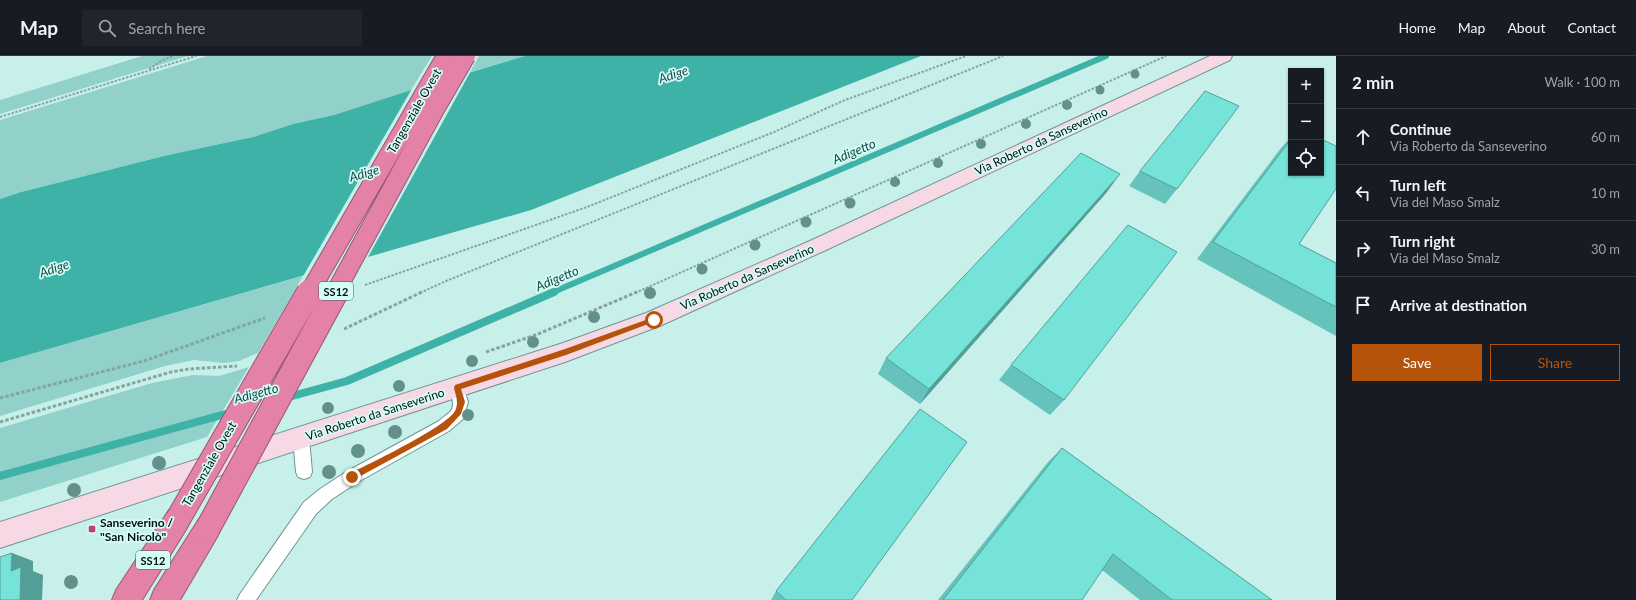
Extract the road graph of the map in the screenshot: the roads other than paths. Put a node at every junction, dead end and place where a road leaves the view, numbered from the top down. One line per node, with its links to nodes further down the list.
1 (446, 56): 9 (highway, Tangenziale Ovest / SS12, bridge)
2 (466, 56): 8 (highway, Tangenziale Ovest / SS12, bridge)
3 (1224, 56): 4 (street, Via Roberto da Sanseverino)
4 (458, 388): 5 (street, Via Roberto da Sanseverino); 10 (lane)
5 (301, 438): 6 (lane); 7 (street, Via Roberto da Sanseverino)
6 (304, 472)
7 (0, 535)
8 (169, 594)
9 (126, 600)
10 (246, 600)

